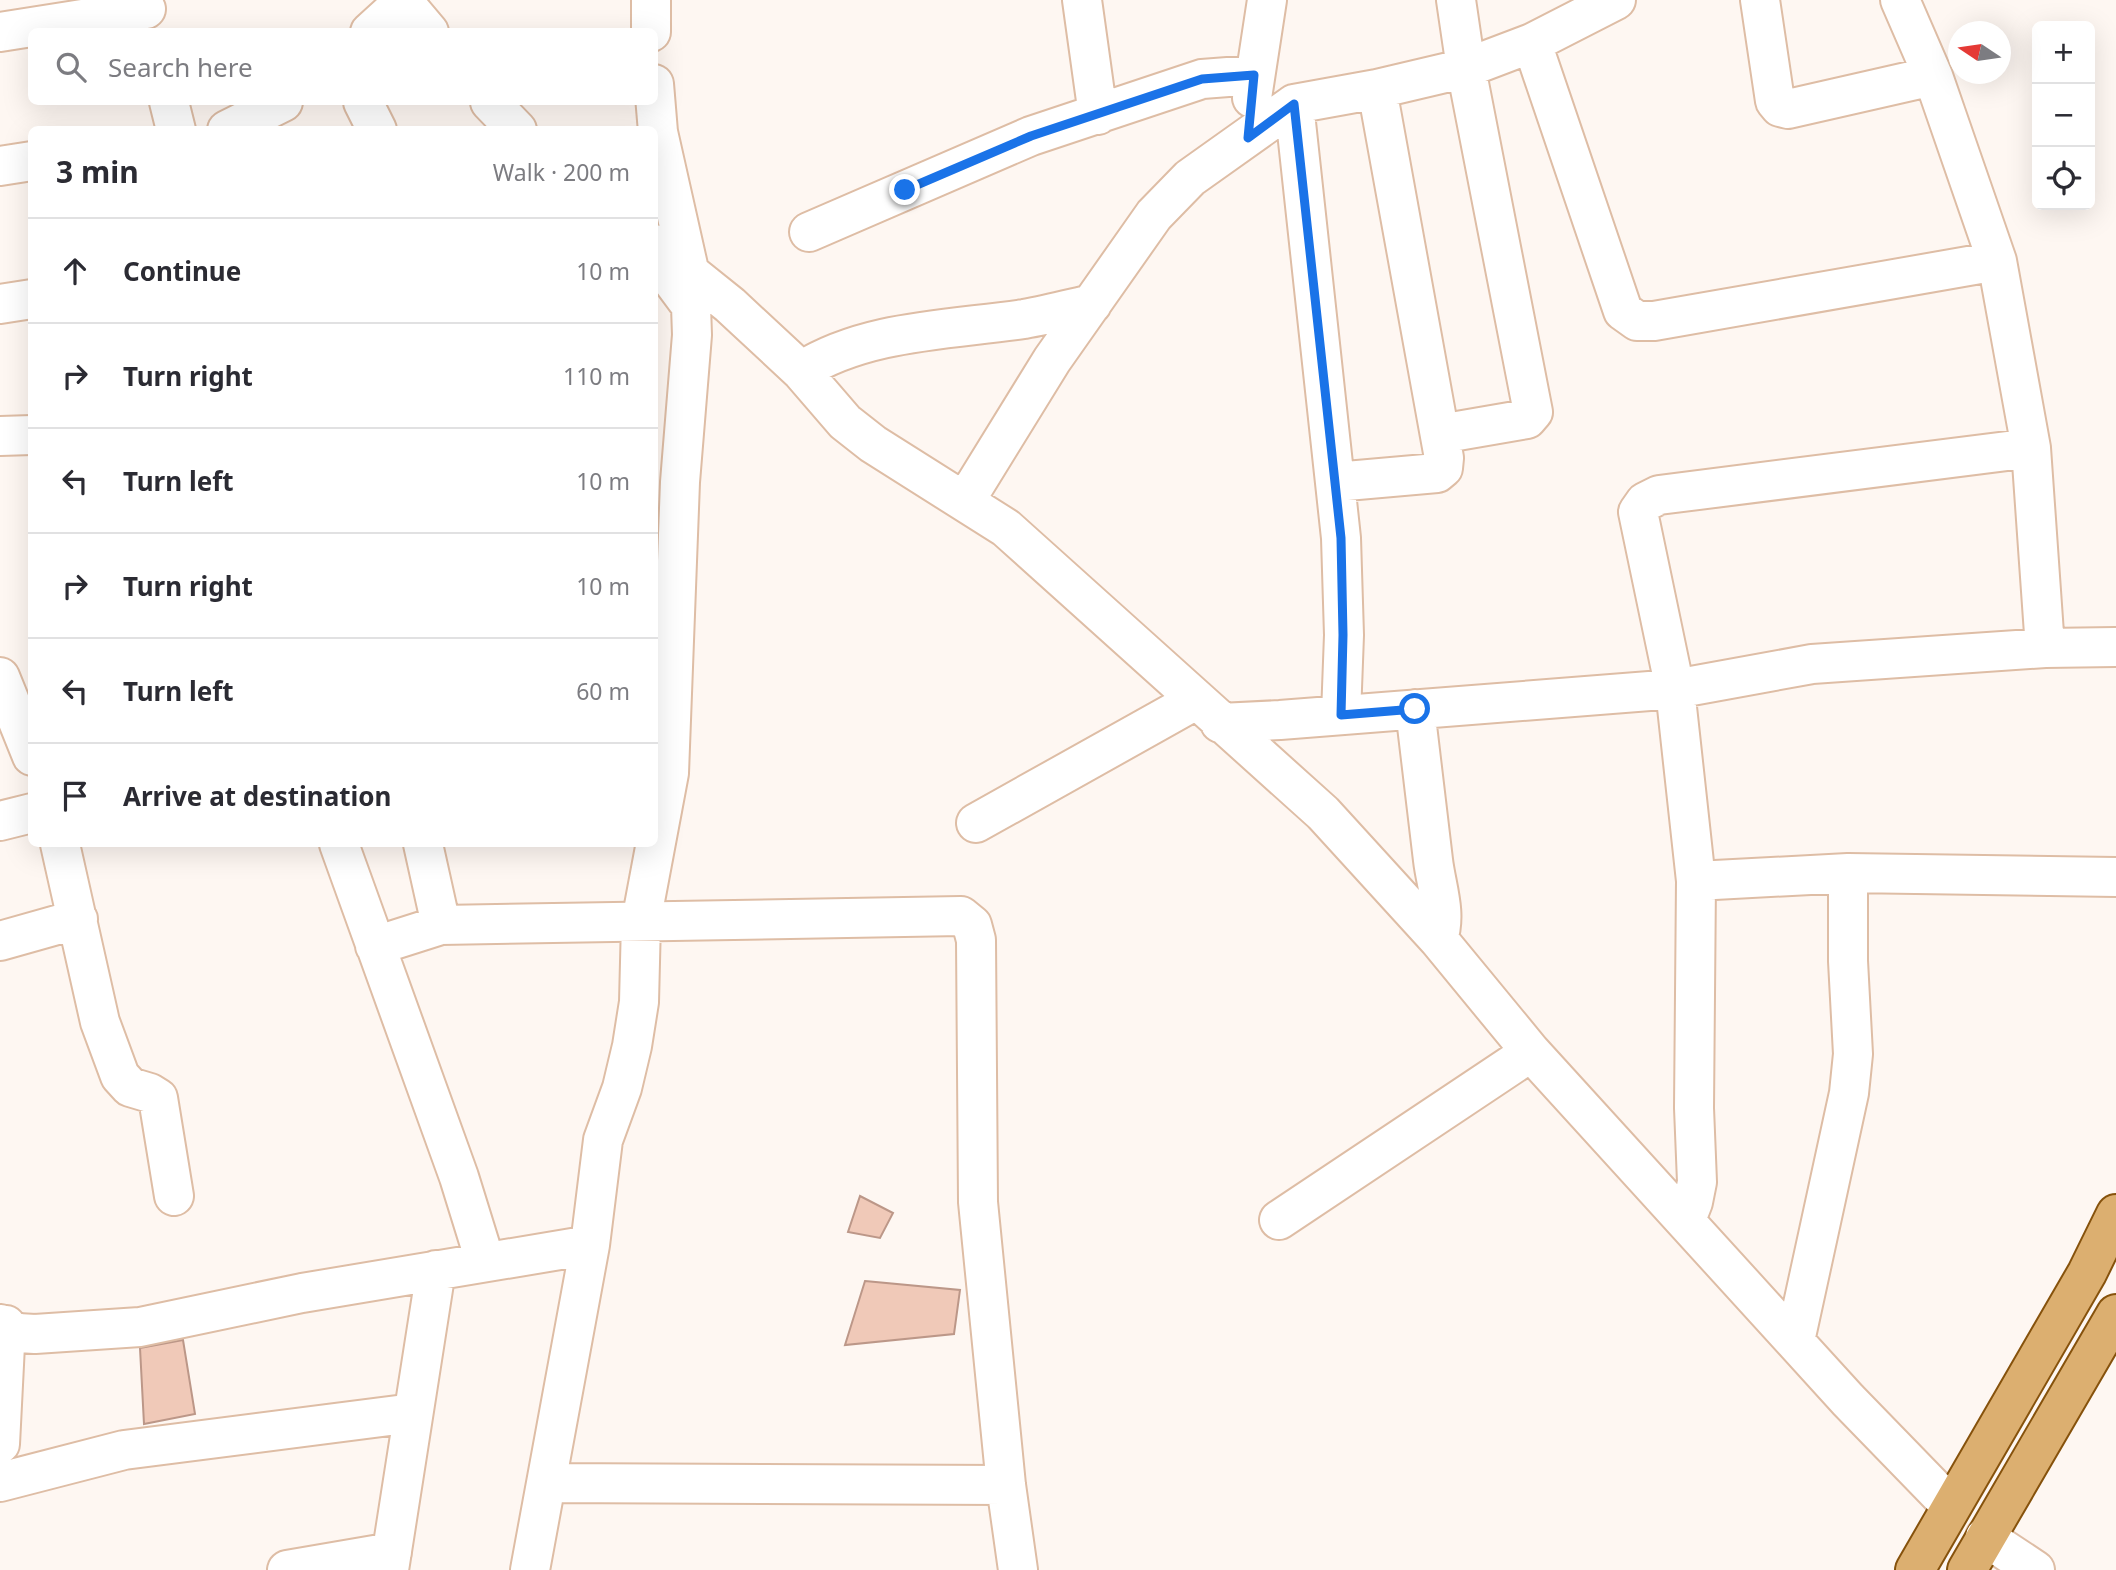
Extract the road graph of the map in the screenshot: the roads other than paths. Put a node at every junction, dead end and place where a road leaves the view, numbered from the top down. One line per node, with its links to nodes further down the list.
1 (651, 0): 14 (street)
2 (1082, 0): 27 (street)
3 (1266, 0): 18 (street)
4 (1456, 0): 17 (street)
5 (1616, 0): 16 (street)
6 (1760, 0): 19 (street)
7 (1900, 0): 19 (street)
8 (402, 1): 12 (street); 13 (street)
9 (147, 13): 11 (street)
10 (28, 28): 15 (street)
11 (31, 28)
12 (374, 28)
13 (426, 28)
14 (651, 28)
15 (0, 32)
16 (1532, 43): 17 (street); 39 (street)
17 (1466, 68): 20 (street); 45 (street)
18 (1254, 75): 27 (street); 34 (street)
19 (1933, 76): 39 (street)
20 (1377, 89): 21 (street); 45 (street)
21 (1294, 104): 34 (street); 49 (street)
22 (170, 105): 28 (street)
23 (277, 105): 29 (street)
24 (364, 105): 30 (street)
25 (493, 105): 31 (street)
26 (656, 105): 32 (street)
27 (1098, 115): 37 (street)
28 (175, 126)
29 (235, 126)
30 (375, 126)
31 (513, 126)
32 (658, 126)
33 (658, 132): 40 (street)
34 (1248, 138): 43 (street)
35 (28, 162): 36 (street)
36 (0, 166)
37 (809, 232)
38 (658, 252): 40 (street)
39 (1997, 261): 48 (street)
40 (671, 279): 44 (street); 62 (street)
41 (28, 300): 42 (street)
42 (0, 304)
43 (1092, 304): 44 (street); 50 (street)
44 (800, 371): 50 (street)
45 (1440, 434): 49 (street)
46 (28, 435): 47 (street)
47 (0, 436)
48 (2031, 448): 52 (street); 54 (street)
49 (1335, 482): 57 (street)
50 (965, 501): 56 (street)
51 (2116, 647): 52 (street)
52 (2045, 648): 54 (street)
53 (0, 677): 58 (street)
54 (1675, 689): 55 (street); 69 (street)
55 (1415, 709): 57 (street); 73 (street)
56 (1208, 711): 57 (street); 61 (street); 73 (street)
57 (1341, 715)
58 (21, 730)
59 (28, 814): 60 (street)
60 (0, 821)
61 (976, 823)
62 (658, 832)
63 (65, 847): 70 (street)
64 (340, 847): 75 (street)
65 (424, 847): 72 (street)
66 (655, 847): 71 (street)
67 (1848, 873): 68 (street); 69 (street); 86 (street)
68 (2116, 877)
69 (1696, 881): 80 (street)
70 (78, 919): 74 (street); 77 (street)
71 (641, 922): 72 (street); 81 (street); 91 (street)
72 (441, 925): 75 (street)
73 (1438, 939): 76 (street)
74 (0, 941)
75 (375, 946): 82 (street)
76 (1531, 1052): 79 (street); 80 (street)
77 (174, 1196)
78 (2116, 1214): 92 (main road)
79 (1279, 1220)
80 (1686, 1220): 86 (street)
81 (590, 1245): 82 (street); 90 (street)
82 (485, 1261): 83 (street)
83 (436, 1270): 85 (street); 87 (street)
84 (2116, 1314): 93 (main road)
85 (3, 1324): 88 (street)
86 (1795, 1341): 92 (street)
87 (413, 1413): 89 (street); 94 (street)
88 (0, 1444)
89 (0, 1482)
90 (547, 1483): 91 (street); 96 (street)
91 (1006, 1485): 97 (street)
92 (1951, 1506): 98 (main road)
93 (1985, 1537): 99 (main road); 100 (street)
94 (390, 1561): 95 (street)
95 (287, 1570)
96 (530, 1570)
97 (1018, 1570)
98 (1915, 1570)
99 (1967, 1570)
100 (2035, 1570)

